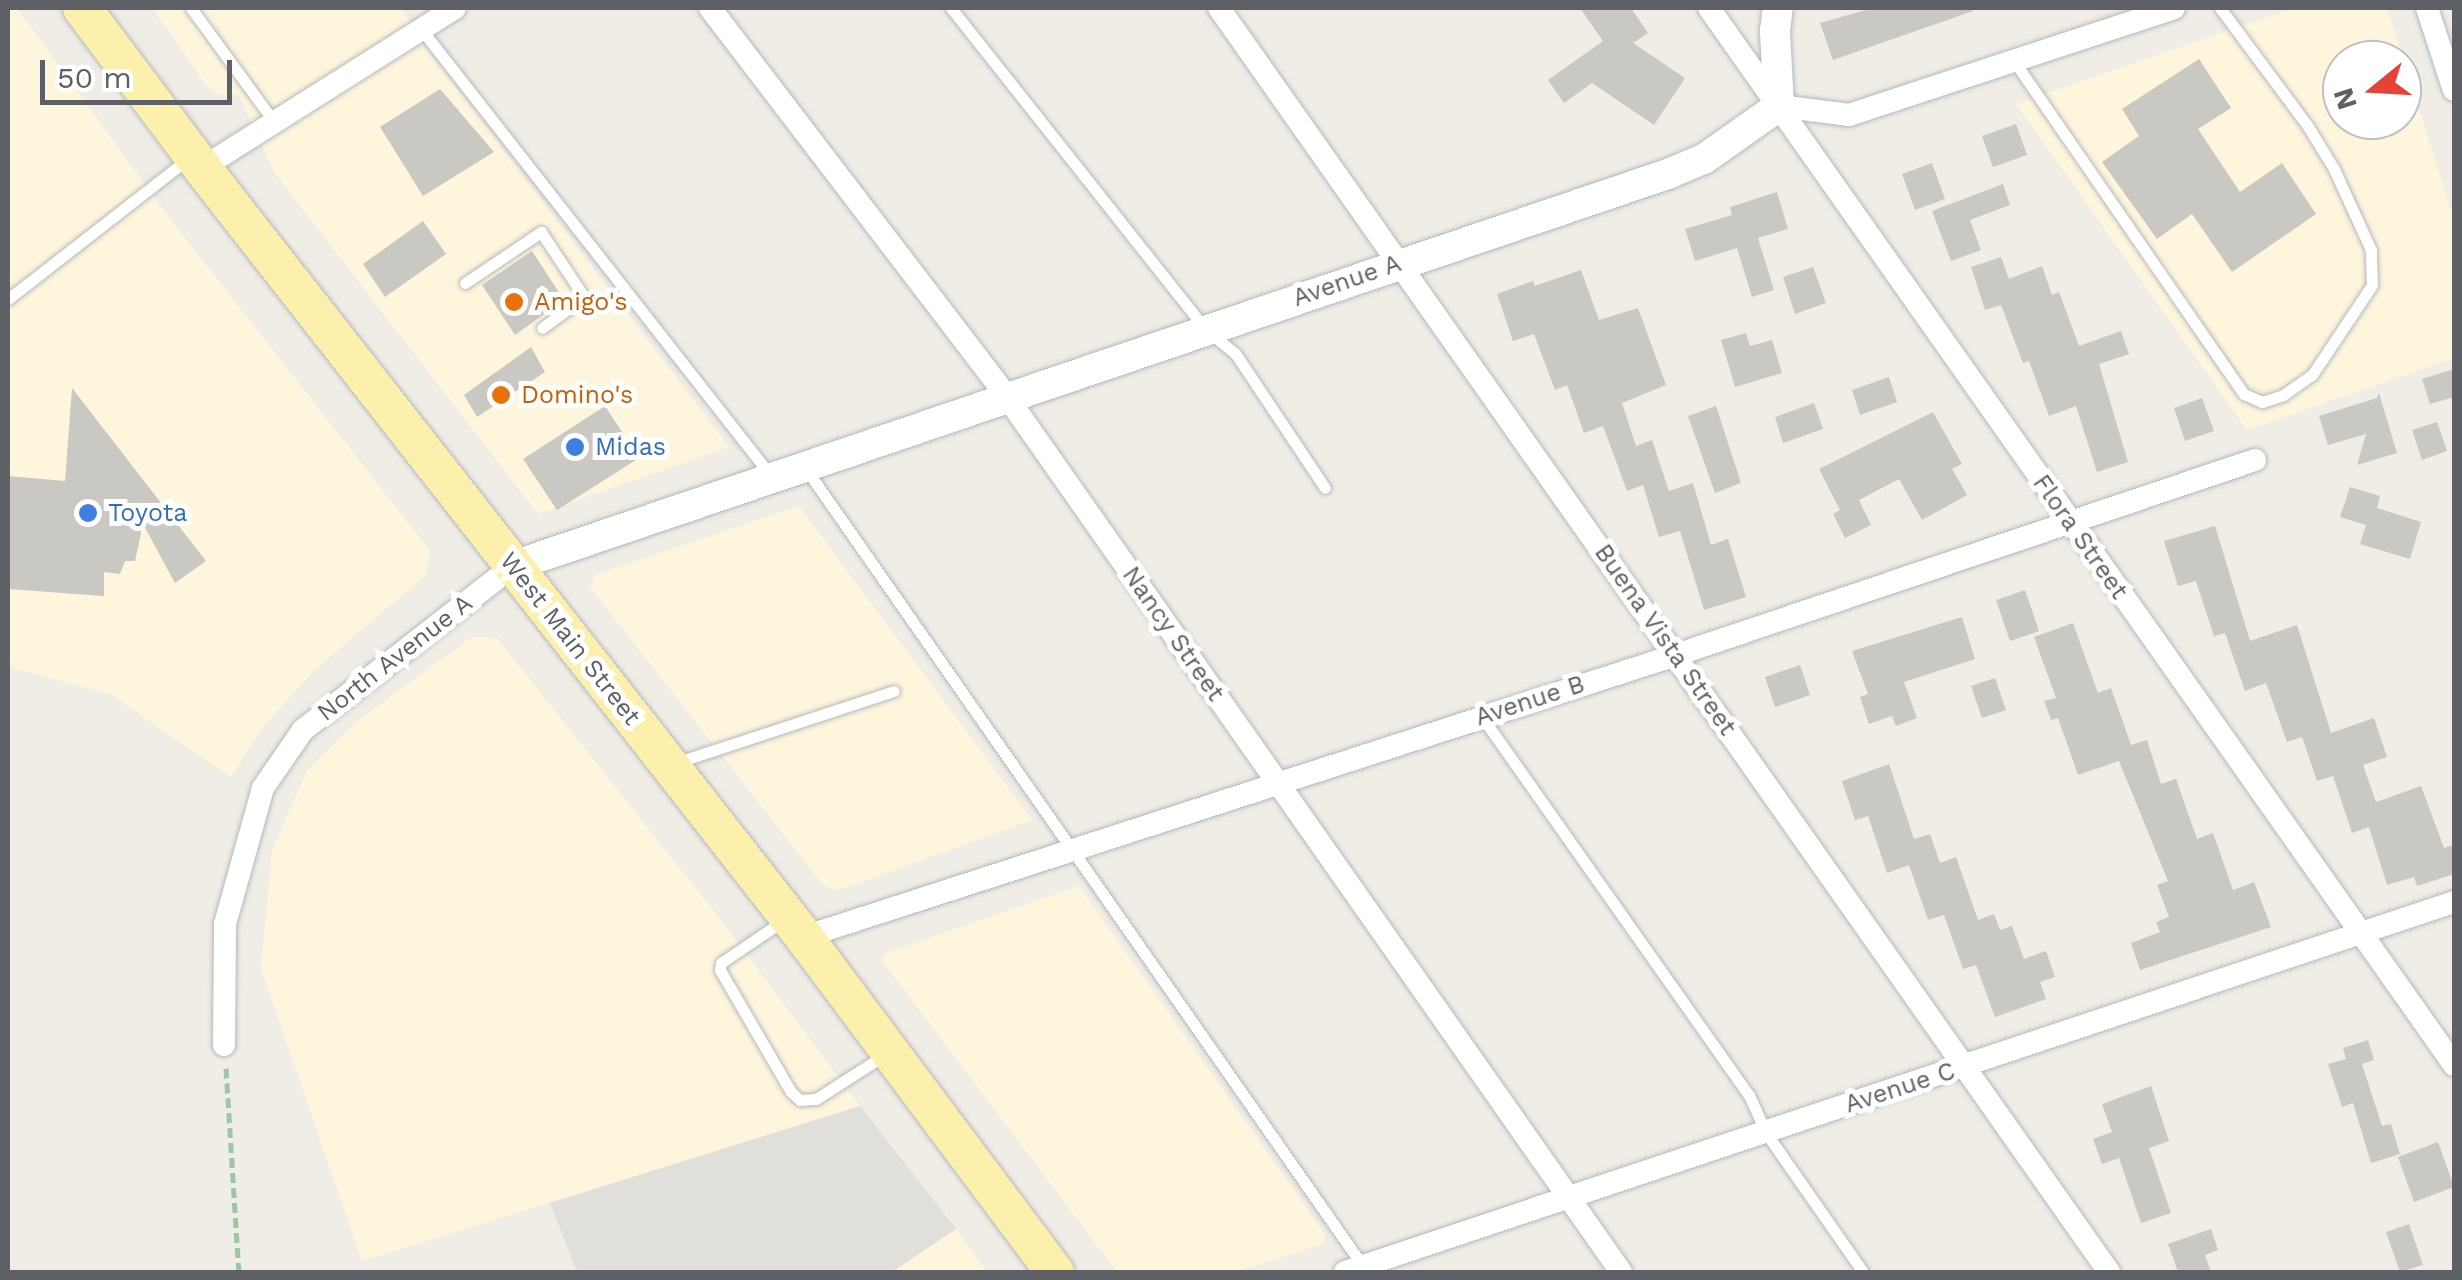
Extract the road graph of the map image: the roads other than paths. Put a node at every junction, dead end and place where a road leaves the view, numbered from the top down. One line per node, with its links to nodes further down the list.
1 (82, 8): 17 (main road, West Main Street)
2 (191, 8): 16 (lane)
3 (455, 8): 12 (street)
4 (710, 8): 23 (street, Nancy Street)
5 (951, 8): 22 (lane)
6 (1219, 8): 18 (street, Buena Vista Street)
7 (1709, 8): 15 (street, Flora Street)
8 (1778, 8): 15 (street)
9 (2174, 8): 13 (street)
10 (2220, 8): 13 (lane)
11 (2428, 8): 14 (street)
12 (420, 29): 16 (street); 26 (lane)
13 (2014, 60): 15 (street)
14 (2454, 90)
15 (1779, 106): 18 (street, Avenue A); 28 (street, Flora Street)
16 (274, 122): 17 (street)
17 (197, 161): 20 (lane); 29 (main road, West Main Street)
18 (1399, 264): 22 (street, Avenue A); 30 (street, Buena Vista Street)
19 (465, 283): 21 (lane)
20 (8, 300)
21 (542, 328)
22 (1205, 329): 23 (street, Avenue A); 27 (lane)
23 (1007, 397): 25 (street, Avenue A); 34 (street, Nancy Street)
24 (2255, 460): 28 (street, Avenue B)
25 (804, 465): 26 (street, Avenue A); 35 (lane)
26 (770, 476): 29 (street, Avenue A)
27 (1325, 488)
28 (2070, 523): 30 (street, Avenue B); 38 (street, Flora Street)
29 (512, 566): 33 (main road, West Main Street); 39 (street, North Avenue A)
30 (1676, 655): 32 (street, Avenue B); 42 (street, Buena Vista Street)
31 (894, 690): 33 (lane)
32 (1482, 716): 34 (street, Avenue B); 43 (lane)
33 (669, 766): 37 (main road, West Main Street)
34 (1277, 782): 35 (street, Avenue B); 44 (street, Nancy Street)
35 (1074, 849): 37 (street, Avenue B); 45 (lane)
36 (2454, 902): 38 (street, Avenue C)
37 (796, 927): 40 (main road, West Main Street); 40 (lane)
38 (2362, 932): 41 (street, Flora Street); 42 (street, Avenue C)
39 (224, 1045)
40 (890, 1052): 46 (main road, West Main Street)
41 (2454, 1065)
42 (1966, 1067): 43 (street, Avenue C); 49 (street, Buena Vista Street)
43 (1766, 1133): 44 (street, Avenue C); 48 (lane)
44 (1568, 1198): 45 (street, Avenue C); 47 (street, Nancy Street)
45 (1359, 1270)
46 (1056, 1272)
47 (1622, 1272)
48 (1863, 1272)
49 (2109, 1272)

